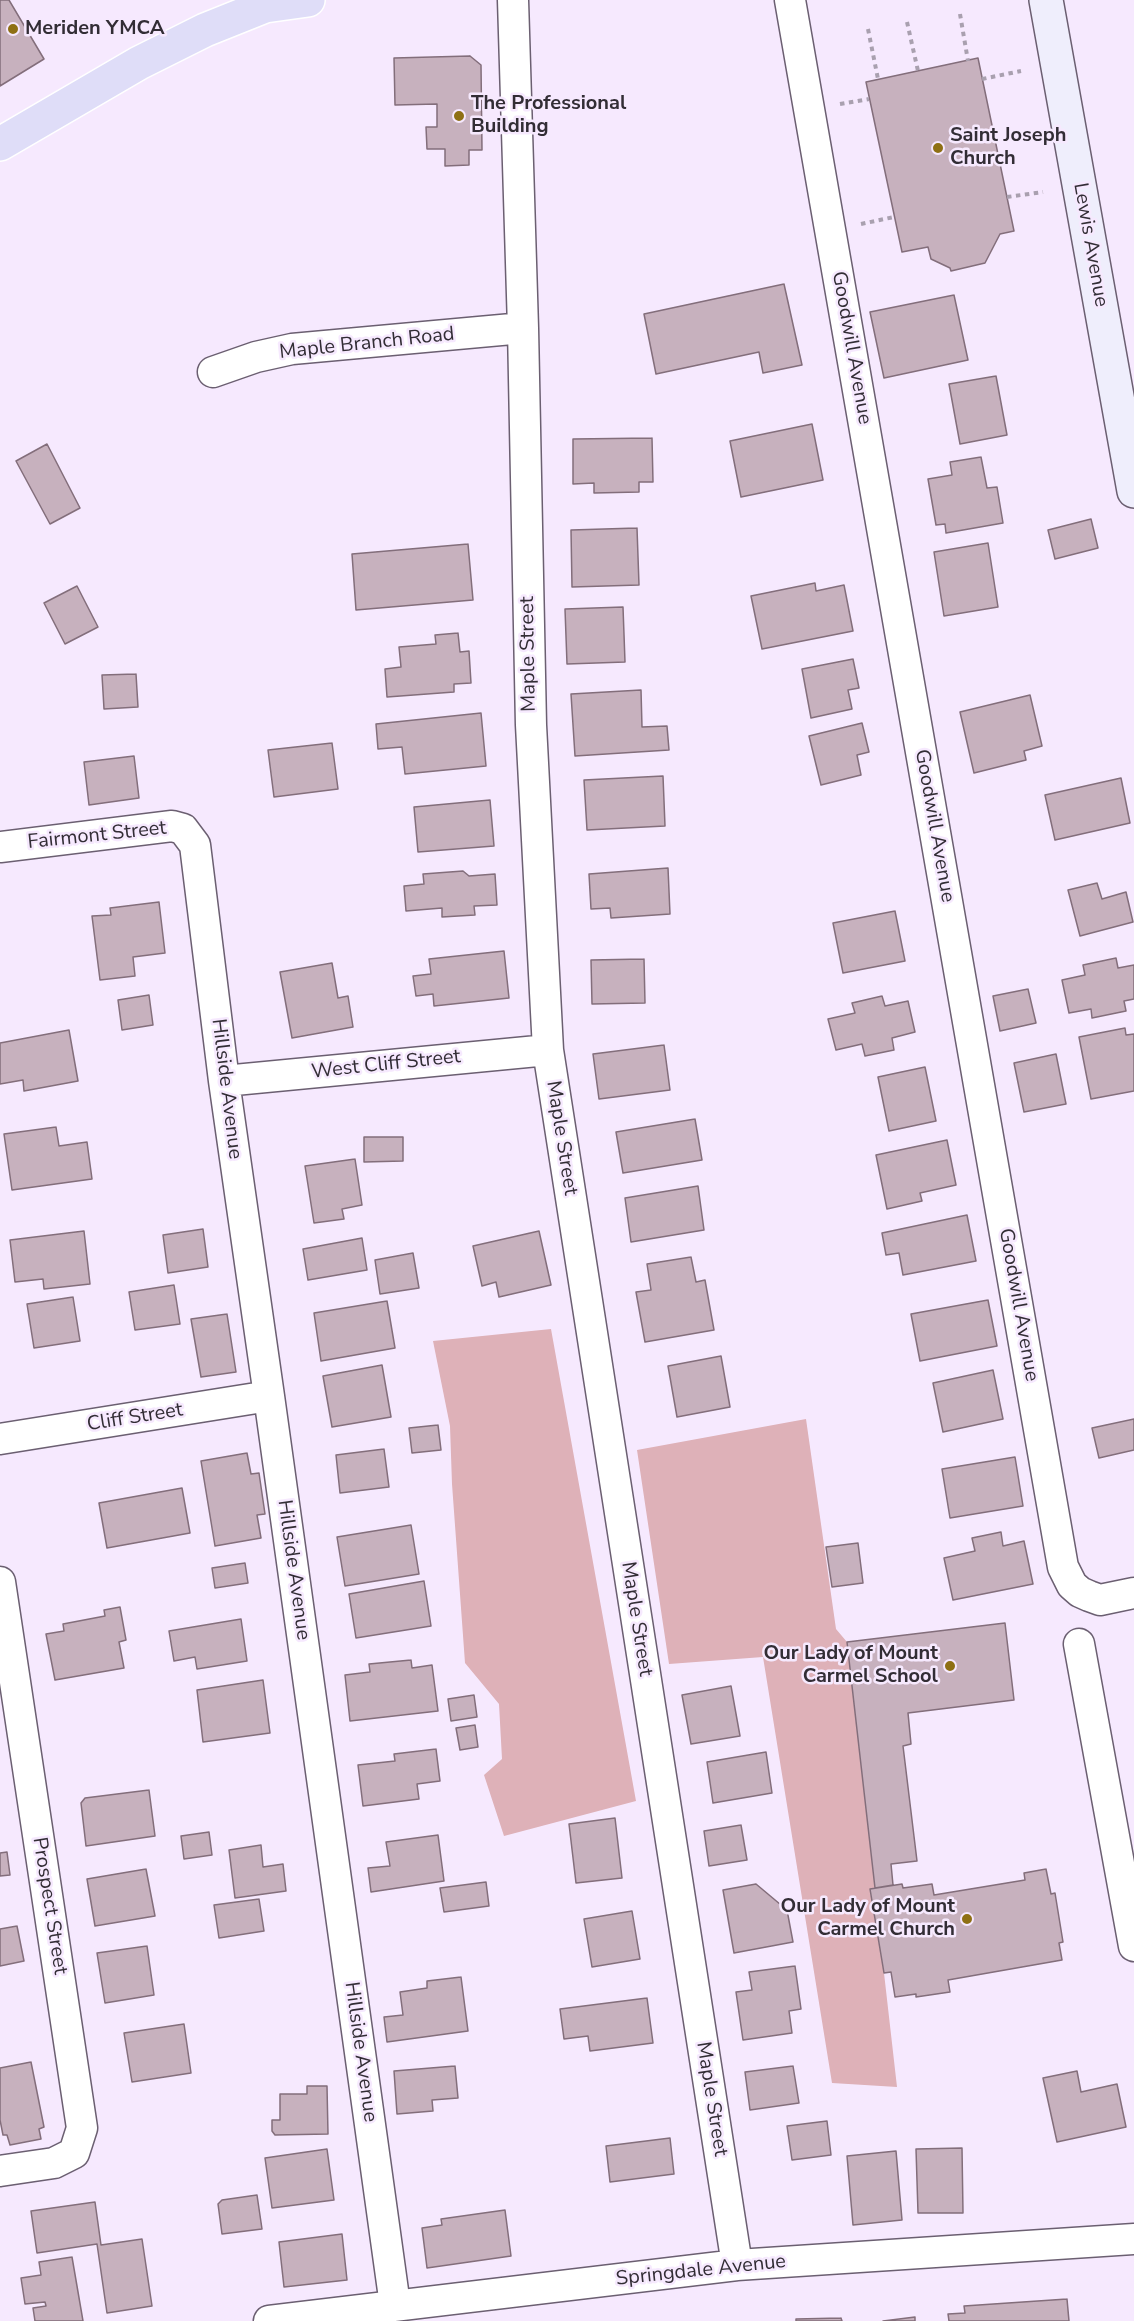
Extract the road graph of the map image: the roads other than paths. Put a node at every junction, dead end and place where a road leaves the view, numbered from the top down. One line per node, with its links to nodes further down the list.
1 (308, 0): 5 (main road)
2 (513, 0): 7 (street, Maple Street)
3 (790, 0): 17 (street, Goodwill Avenue)
4 (1046, 0): 9 (main road, Lewis Avenue)
5 (263, 3): 6 (main road)
6 (0, 144)
7 (523, 328): 8 (street, Maple Branch Road); 12 (street, Maple Street)
8 (213, 372)
9 (1134, 491)
10 (189, 837): 11 (street, Fairmont Street); 13 (street, Hillside Avenue)
11 (0, 847)
12 (548, 1050): 13 (street, West Cliff Street); 22 (street, Maple Street)
13 (224, 1081): 14 (street, Hillside Avenue)
14 (269, 1396): 15 (street, Cliff Street); 23 (street, Hillside Avenue)
15 (0, 1439)
16 (0, 1582): 20 (street, Prospect Street)
17 (1134, 1593)
18 (1079, 1644): 19 (street)
19 (1134, 1946)
20 (0, 2171)
21 (1134, 2239): 22 (street, Springdale Avenue)
22 (737, 2265): 23 (street, Springdale Avenue)
23 (394, 2306): 24 (street, Springdale Avenue)
24 (270, 2321)

